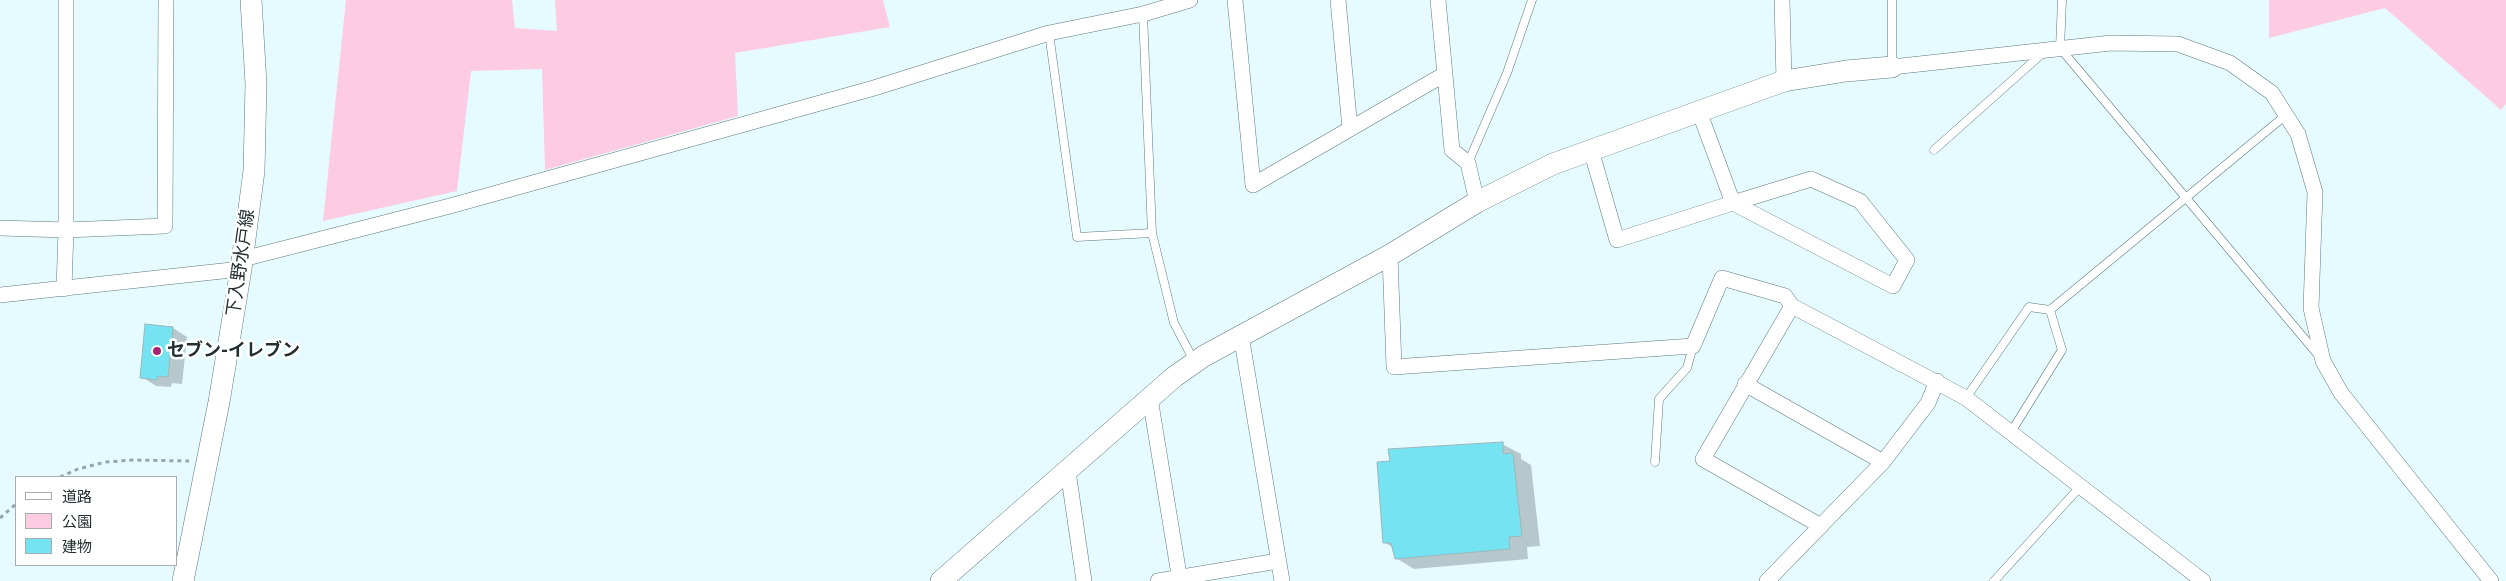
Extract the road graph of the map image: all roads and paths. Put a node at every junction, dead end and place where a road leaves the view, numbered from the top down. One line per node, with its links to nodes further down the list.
1 (66, 0): 28 (street)
2 (166, 0): 28 (street)
3 (251, 0): 31 (street, 下入野水戸線)
4 (1190, 0): 12 (street)
5 (1234, 0): 20 (street)
6 (1338, 0): 20 (street)
7 (1438, 0): 16 (street)
8 (1532, 0): 23 (lane)
9 (1782, 0): 17 (street)
10 (1892, 0): 15 (lane)
11 (2062, 0): 14 (lane)
12 (1143, 14): 13 (street); 29 (lane)
13 (1049, 33): 29 (lane); 31 (street)
14 (2054, 49): 15 (street); 19 (street); 22 (lane); 24 (lane)
15 (1892, 67): 17 (street)
16 (1445, 74): 20 (street); 23 (street)
17 (1784, 81): 18 (street)
18 (1700, 111): 21 (street); 26 (street)
19 (2286, 115): 24 (lane); 38 (street)
20 (1350, 129)
21 (1590, 150): 25 (street); 26 (street)
22 (1934, 150)
23 (1468, 163): 25 (street)
24 (2186, 198): 35 (lane); 38 (lane)
25 (1477, 202): 30 (street)
26 (1733, 203): 26 (street)
27 (0, 228): 28 (street)
28 (66, 230): 32 (street)
29 (1152, 233): 39 (lane)
30 (1390, 255): 36 (street); 37 (street)
31 (242, 264): 32 (street); 45 (street, 下入野水戸線)
32 (64, 290): 33 (street)
33 (0, 295)
34 (1792, 306): 37 (street); 40 (street); 41 (street)
35 (2050, 310): 43 (lane); 44 (lane)
36 (1241, 335): 39 (street); 54 (street)
37 (1693, 346): 46 (lane)
38 (2323, 361): 64 (street)
39 (1195, 362): 42 (street)
40 (1937, 381): 43 (street); 47 (street)
41 (1745, 384): 47 (street); 53 (street)
42 (1150, 398): 48 (street); 55 (street)
43 (1966, 398): 44 (street)
44 (2010, 432): 50 (street)
45 (207, 462): 49 (path); 56 (street, 下入野水戸線)
46 (1655, 462)
47 (1883, 462): 53 (street)
48 (1068, 471): 57 (street); 58 (street)
49 (62, 476)
50 (2080, 487): 62 (lane); 63 (street)
51 (15, 505): 52 (path)
52 (0, 518)
53 (1821, 526): 61 (street)
54 (1278, 560): 55 (street); 60 (street)
55 (1180, 580): 59 (street)
56 (183, 581)
57 (941, 581)
58 (1084, 581)
59 (1158, 581)
60 (1282, 581)
61 (1767, 581)
62 (1994, 581)
63 (2203, 581)
64 (2491, 581)

